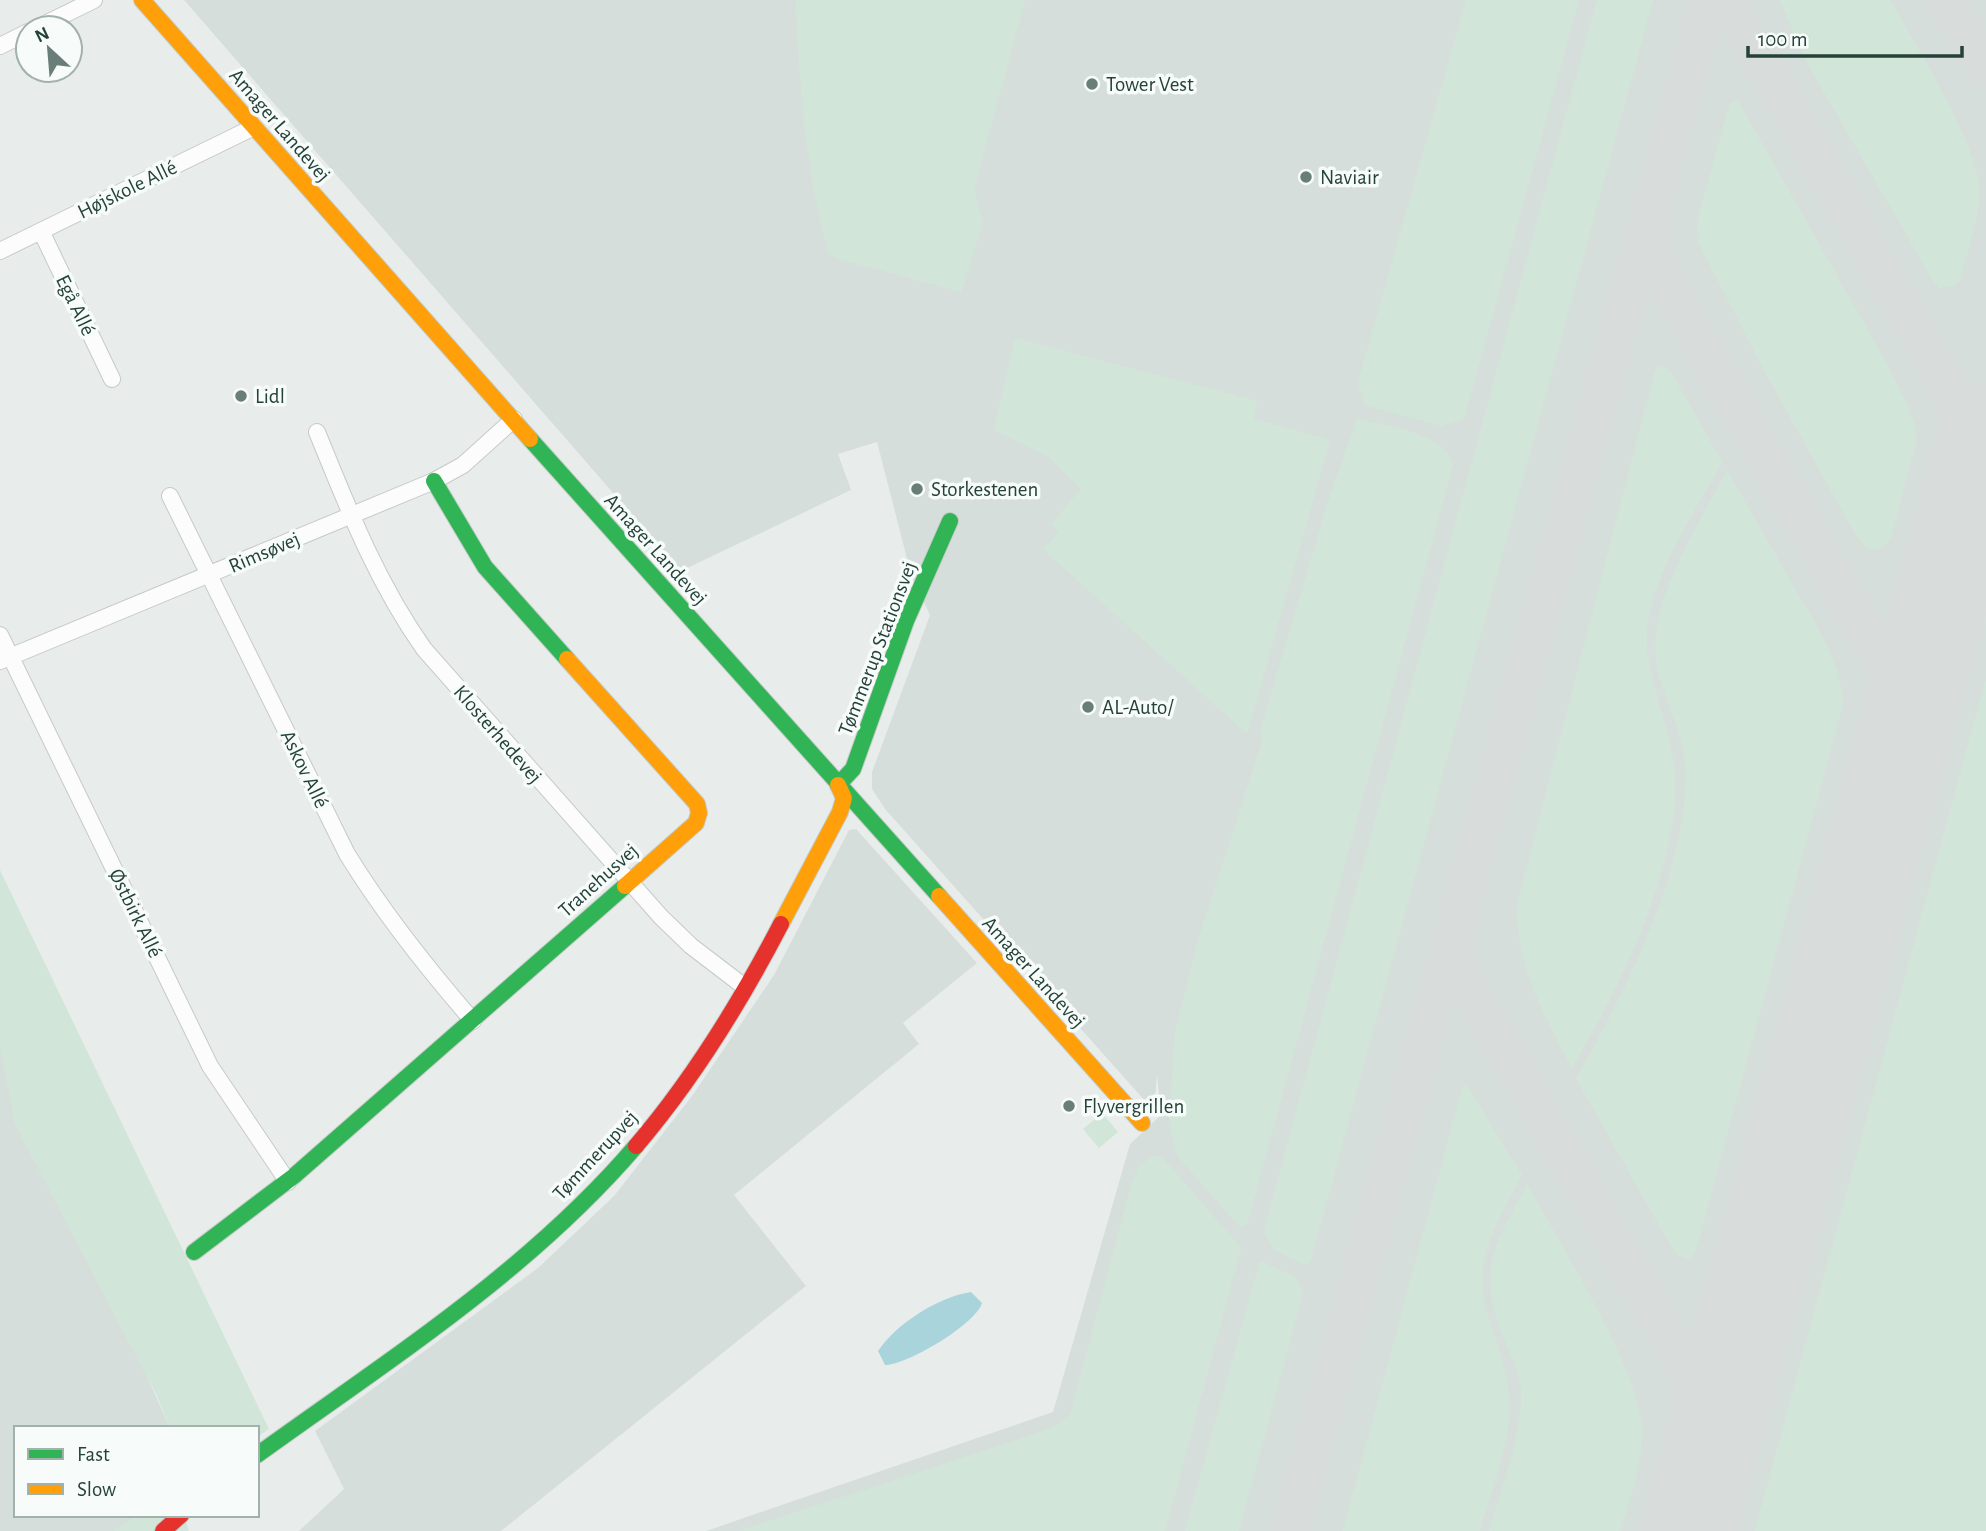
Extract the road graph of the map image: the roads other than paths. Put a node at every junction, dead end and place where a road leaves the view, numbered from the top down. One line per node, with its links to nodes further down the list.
1 (94, 0): 3 (street)
2 (142, 0): 4 (street, Amager Landevej)
3 (66, 14)
4 (254, 127): 5 (street, Højskole Allé); 8 (street, Amager Landevej)
5 (41, 231): 6 (street, Højskole Allé); 7 (street, Egå Allé)
6 (0, 251)
7 (112, 379)
8 (514, 419): 10 (street, Rimsøvej); 17 (street, Amager Landevej)
9 (317, 432): 12 (street, Klosterhedevej)
10 (434, 481): 12 (street, Rimsøvej); 18 (street, Tranehusvej)
11 (170, 496): 14 (street, Askov Allé)
12 (351, 516): 14 (street, Rimsøvej); 18 (street, Klosterhedevej)
13 (950, 521): 17 (street, Tømmerup Stationsvej)
14 (210, 575): 16 (street, Rimsøvej); 20 (street, Askov Allé)
15 (0, 635): 16 (street, Østbirk Allé)
16 (5, 659): 22 (street, Østbirk Allé)
17 (838, 785): 19 (street, Tømmerupvej); 21 (street, Amager Landevej)
18 (628, 882): 19 (street, Klosterhedevej); 20 (street, Tranehusvej)
19 (746, 988): 24 (street, Tømmerupvej)
20 (472, 1021): 22 (street, Tranehusvej)
21 (1142, 1123)
22 (288, 1182): 23 (street, Tranehusvej)
23 (194, 1252)
24 (259, 1454)
25 (179, 1517): 26 (street)
26 (163, 1531)

